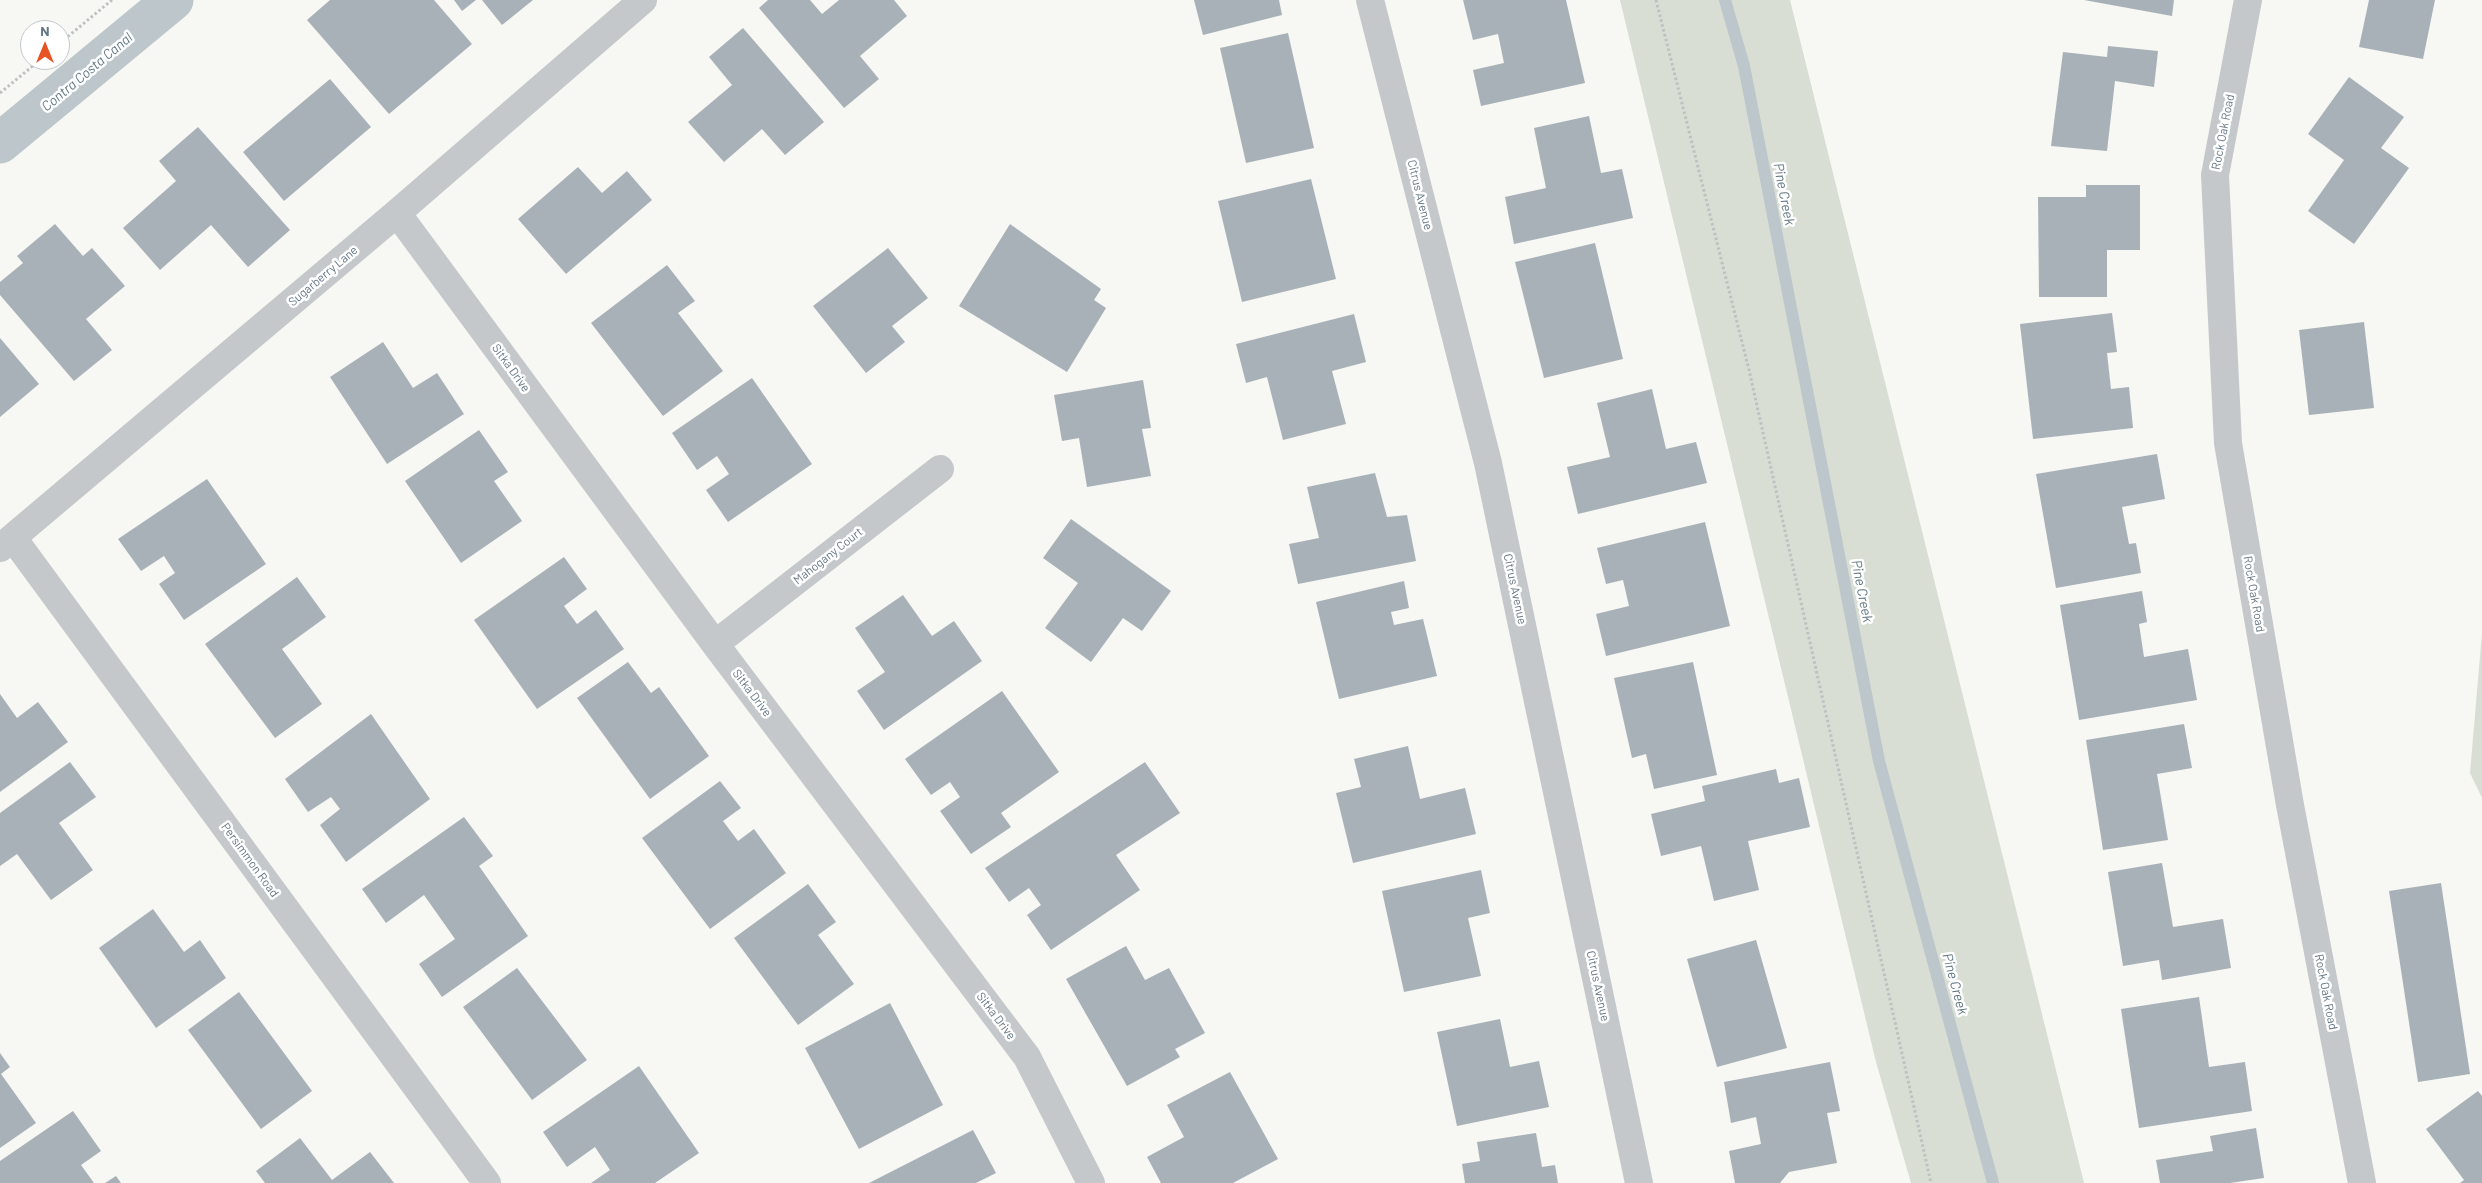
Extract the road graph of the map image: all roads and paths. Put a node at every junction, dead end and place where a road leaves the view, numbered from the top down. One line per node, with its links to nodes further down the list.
1 (112, 0): 6 (path)
2 (643, 0): 9 (street, Sugarberry Lane)
3 (1370, 0): 15 (street, Citrus Avenue)
4 (1656, 0): 16 (path)
5 (2248, 0): 17 (street, Rock Oak Road)
6 (70, 35)
7 (28, 70): 8 (path)
8 (0, 93)
9 (397, 213): 11 (street, Sugarberry Lane); 12 (street, Sitka Drive)
10 (940, 469): 12 (street, Mahogany Court)
11 (6, 543): 13 (street, Persimmon Road)
12 (715, 644): 14 (street, Sitka Drive)
13 (487, 1183)
14 (1090, 1183)
15 (1639, 1183)
16 (1931, 1183)
17 (2362, 1183)

